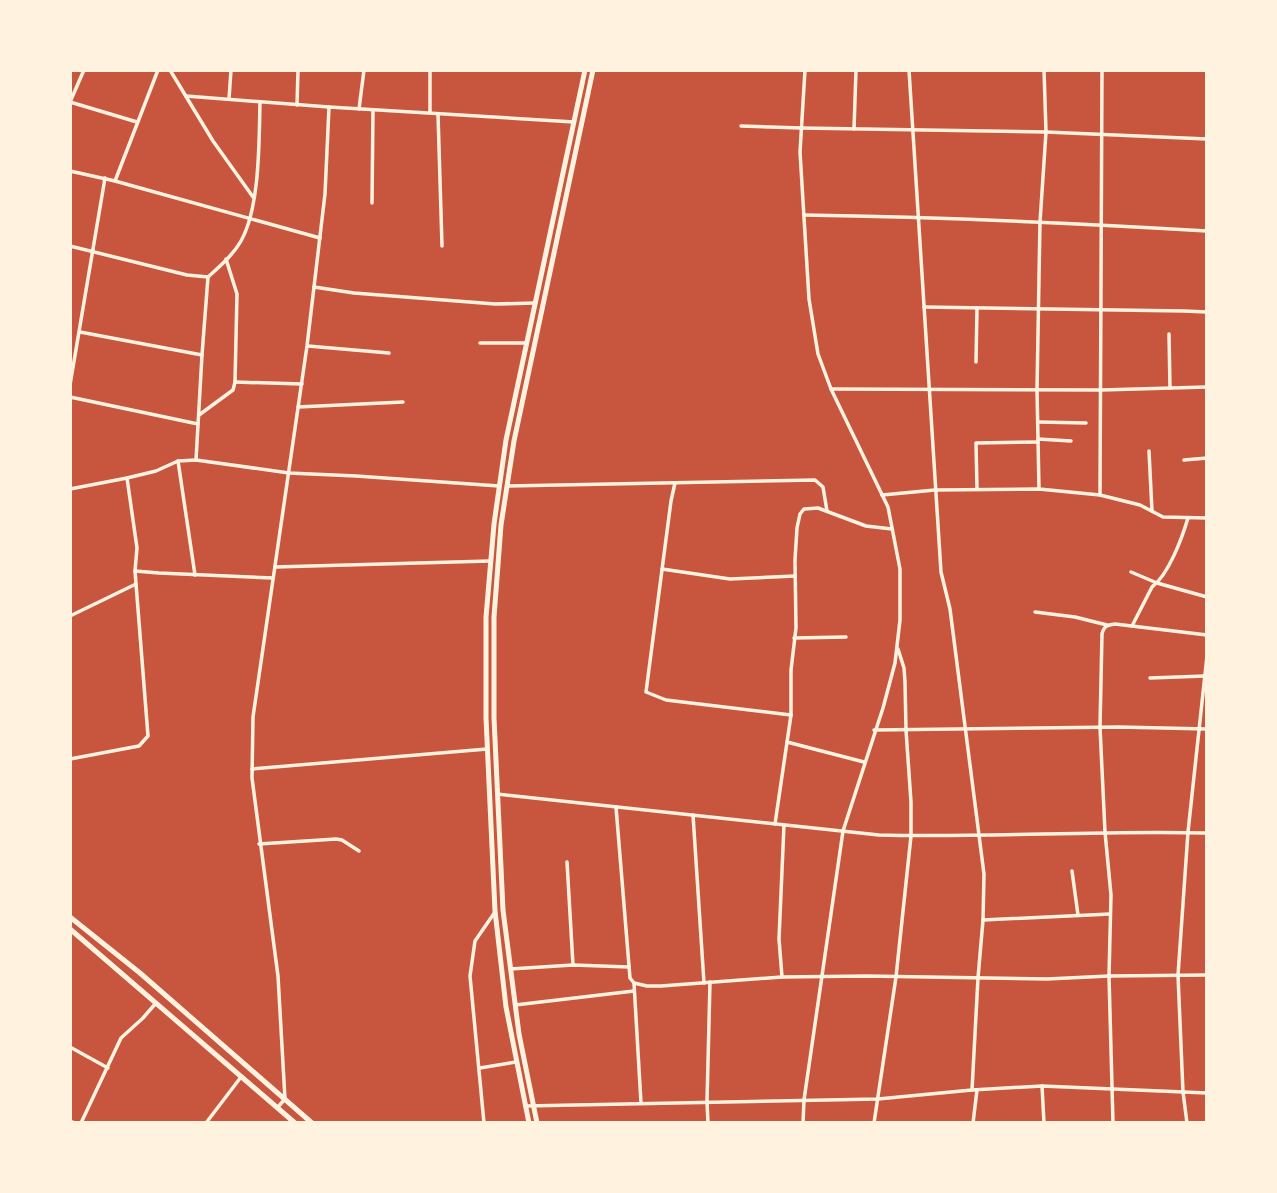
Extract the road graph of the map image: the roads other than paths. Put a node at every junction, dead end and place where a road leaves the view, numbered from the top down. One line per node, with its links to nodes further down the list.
1 (84, 70): 17 (street)
2 (158, 70): 25 (street)
3 (170, 70): 15 (street)
4 (231, 70): 16 (street)
5 (298, 70): 19 (street)
6 (363, 70): 21 (street)
7 (430, 70): 23 (street)
8 (585, 70): 26 (main road)
9 (593, 70): 93 (main road)
10 (805, 70): 28 (street)
11 (856, 70): 29 (street)
12 (909, 70): 30 (street)
13 (1044, 70): 31 (street)
14 (1102, 70): 32 (street)
15 (186, 96): 16 (street); 37 (street)
16 (229, 100): 18 (street)
17 (70, 102): 25 (street)
18 (260, 102): 19 (street); 37 (street)
19 (297, 105): 20 (street)
20 (328, 107): 21 (street); 45 (street)
21 (359, 109): 22 (street)
22 (373, 110): 23 (street); 38 (street)
23 (430, 114): 24 (street)
24 (438, 114): 26 (street); 47 (street)
25 (137, 122): 36 (street)
26 (574, 122): 52 (main road)
27 (741, 126): 28 (street)
28 (801, 128): 29 (street); 39 (street)
29 (854, 129): 30 (street)
30 (913, 130): 31 (street); 40 (street)
31 (1046, 132): 32 (street); 42 (street)
32 (1102, 135): 33 (street); 43 (street)
33 (1207, 139)
34 (70, 171): 35 (street)
35 (105, 178): 36 (street); 48 (street)
36 (115, 181): 41 (street)
37 (254, 197): 41 (street)
38 (372, 203)
39 (804, 215): 40 (street); 71 (street)
40 (918, 217): 42 (street); 53 (street)
41 (249, 218): 45 (street); 49 (street)
42 (1040, 222): 43 (street); 55 (street)
43 (1102, 225): 44 (street); 56 (street)
44 (1207, 231)
45 (320, 238): 51 (street)
46 (70, 246): 48 (street)
47 (442, 246)
48 (93, 251): 50 (street); 58 (street)
49 (226, 259): 50 (street); 66 (street)
50 (208, 277): 64 (street)
51 (314, 287): 52 (street); 62 (street)
52 (535, 303): 61 (main road)
53 (924, 307): 54 (street); 72 (street)
54 (976, 308): 55 (street); 65 (street)
55 (1039, 308): 56 (street); 73 (street)
56 (1101, 310): 57 (street); 74 (street)
57 (1207, 312)
58 (79, 332): 64 (street); 68 (street)
59 (1169, 334): 70 (street)
60 (480, 343): 61 (street)
61 (526, 344): 92 (main road)
62 (307, 346): 63 (street); 67 (street)
63 (389, 353)
64 (202, 355): 78 (street)
65 (976, 362)
66 (235, 382): 67 (street); 78 (street)
67 (302, 384): 77 (street)
68 (70, 385)
69 (1207, 387): 70 (street)
70 (1170, 388): 74 (street)
71 (831, 390): 72 (street); 98 (street)
72 (929, 390): 73 (street); 97 (street)
73 (1037, 390): 74 (street); 79 (street)
74 (1101, 390): 99 (street)
75 (70, 397): 80 (street)
76 (403, 402): 77 (street)
77 (298, 407): 89 (street)
78 (198, 415): 80 (street)
79 (1038, 422): 81 (street); 82 (street)
80 (198, 424): 86 (street)
81 (1086, 424)
82 (1038, 441): 83 (street); 95 (street); 96 (street)
83 (1071, 441)
84 (1149, 451): 101 (street)
85 (1207, 458): 87 (street)
86 (196, 460): 88 (street); 89 (street)
87 (1184, 460)
88 (178, 461): 90 (street); 110 (street)
89 (289, 473): 92 (street); 106 (street)
90 (127, 478): 94 (street); 108 (street)
91 (675, 483): 93 (street); 100 (street); 107 (street)
92 (499, 486): 105 (main road)
93 (507, 486): 139 (main road)
94 (70, 489)
95 (977, 489): 96 (street); 97 (street)
96 (1039, 489): 99 (street)
97 (935, 490): 98 (street); 129 (street)
98 (882, 495): 104 (street)
99 (1100, 495): 101 (street)
100 (827, 511): 104 (street); 111 (street)
101 (1152, 511): 102 (street)
102 (1188, 518): 103 (street); 113 (street)
103 (1207, 518)
104 (892, 529): 123 (street)
105 (490, 561): 106 (street); 135 (main road)
106 (275, 567): 112 (street)
107 (662, 569): 111 (street); 127 (street)
108 (135, 571): 110 (street); 114 (street)
109 (1131, 572): 113 (street)
110 (195, 575): 112 (street)
111 (795, 576): 122 (street)
112 (273, 578): 138 (street)
113 (1157, 583): 115 (street); 119 (street)
114 (136, 584): 117 (street); 136 (street)
115 (1207, 597)
116 (1035, 612): 118 (street)
117 (70, 616)
118 (1107, 625): 119 (street); 128 (street)
119 (1132, 626): 120 (street)
120 (1207, 635)
121 (846, 637): 122 (street)
122 (794, 638): 127 (street)
123 (897, 646): 132 (street); 133 (street)
124 (1207, 656): 125 (street)
125 (1205, 676): 126 (street); 130 (street)
126 (1150, 677)
127 (791, 715): 134 (street)
128 (1100, 727): 129 (street); 130 (street); 146 (street)
129 (966, 729): 133 (street); 149 (street)
130 (1199, 729): 131 (street); 147 (street)
131 (1207, 729)
132 (874, 730): 133 (street); 137 (street)
133 (906, 730): 150 (street)
134 (787, 742): 137 (street); 143 (street)
135 (487, 749): 138 (street); 140 (main road)
136 (70, 759)
137 (864, 762): 145 (street)
138 (251, 769): 151 (street)
139 (498, 794): 140 (street); 141 (street); 163 (main road)
140 (490, 795): 155 (main road)
141 (616, 807): 142 (street); 162 (street)
142 (693, 815): 143 (street); 173 (street)
143 (775, 824): 144 (street)
144 (784, 825): 145 (street); 167 (street)
145 (843, 831): 150 (street); 168 (street)
146 (1105, 832): 147 (street); 149 (street); 156 (street)
147 (1188, 832): 148 (street); 164 (street)
148 (1207, 833)
149 (980, 835): 150 (street); 159 (street)
150 (911, 836): 169 (street)
151 (260, 844): 152 (street); 187 (street)
152 (359, 850)
153 (567, 862): 161 (street)
154 (1072, 871): 157 (street)
155 (495, 911): 178 (main road); 180 (street)
156 (1110, 914): 157 (street); 166 (street)
157 (1079, 915): 159 (street)
158 (70, 917): 187 (main road)
159 (984, 919): 170 (street)
160 (70, 929): 175 (main road)
161 (573, 965): 162 (street); 163 (street)
162 (629, 967): 172 (street)
163 (510, 969): 176 (main road)
164 (1178, 975): 165 (street); 166 (street); 185 (street)
165 (1207, 975)
166 (1109, 976): 170 (street); 183 (street)
167 (782, 977): 168 (street); 171 (street)
168 (822, 977): 169 (street); 189 (street)
169 (896, 977): 170 (street); 188 (street)
170 (978, 978): 184 (street)
171 (710, 982): 173 (street); 190 (street)
172 (634, 983): 173 (street); 174 (street)
173 (704, 983)
174 (634, 991): 176 (street); 191 (street)
175 (156, 1003): 179 (street); 181 (main road)
176 (514, 1006): 193 (main road)
177 (70, 1047): 179 (street)
178 (516, 1062): 180 (street); 192 (main road)
179 (108, 1068): 196 (street)
180 (480, 1068): 199 (street)
181 (241, 1077): 194 (main road); 197 (street)
182 (1042, 1086): 183 (street); 184 (street); 206 (street)
183 (1112, 1088): 185 (street); 207 (street)
184 (974, 1090): 188 (street); 205 (street)
185 (1183, 1092): 186 (street); 208 (street)
186 (1207, 1093)
187 (285, 1099): 194 (street); 195 (main road)
188 (878, 1099): 189 (street); 204 (street)
189 (804, 1100): 190 (street); 203 (street)
190 (707, 1102): 191 (street); 202 (street)
191 (641, 1103): 193 (street)
192 (525, 1106): 193 (street); 200 (main road)
193 (533, 1106): 201 (main road)
194 (277, 1108): 198 (main road)
195 (309, 1122)
196 (82, 1123)
197 (206, 1123)
198 (295, 1123)
199 (484, 1123)
200 (529, 1123)
201 (537, 1123)
202 (708, 1123)
203 (803, 1123)
204 (874, 1123)
205 (973, 1123)
206 (1044, 1123)
207 (1113, 1123)
208 (1187, 1123)

